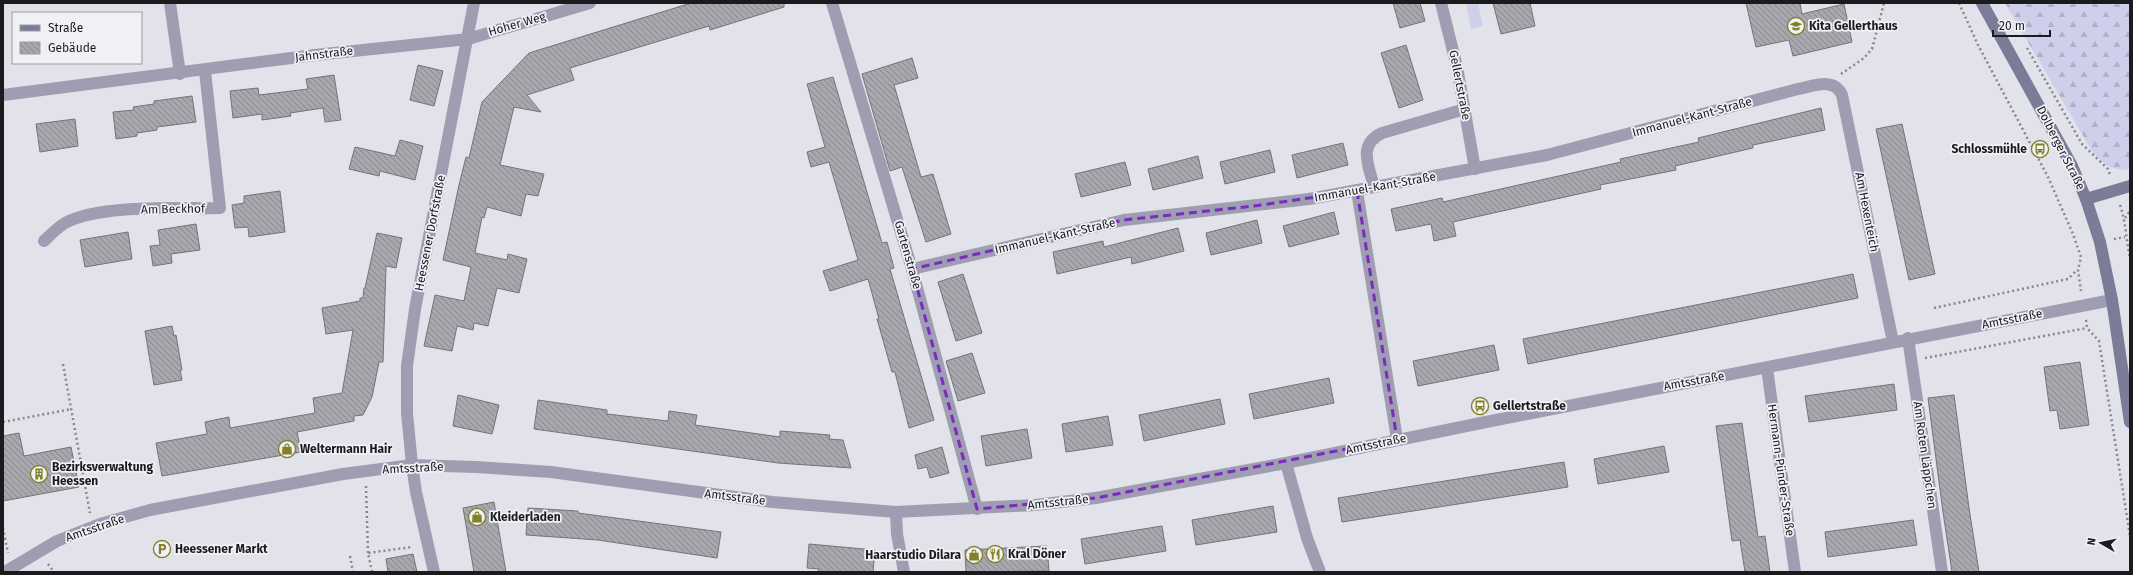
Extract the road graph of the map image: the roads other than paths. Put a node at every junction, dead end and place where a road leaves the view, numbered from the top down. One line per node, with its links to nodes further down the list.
1 (170, 3): 9 (street)
2 (474, 3): 7 (street, Heessener Dorfstraße)
3 (590, 3): 7 (street, Hoher Weg)
4 (832, 3): 19 (street, Gartenstraße)
5 (1441, 3): 12 (street, Gellertstraße)
6 (1982, 3): 17 (main road, Dolberger Straße)
7 (468, 39): 8 (street, Jahnstraße); 27 (street, Heessener Dorfstraße)
8 (205, 70): 9 (street, Jahnstraße); 18 (street, Am Beckhof)
9 (180, 74): 11 (street, Jahnstraße)
10 (1834, 84): 13 (street, Immanuel-Kant-Straße); 22 (street, Am Hexenteich)
11 (3, 95)
12 (1465, 109): 13 (street, Gellertstraße); 15 (street)
13 (1475, 168): 15 (street, Immanuel-Kant-Straße)
14 (2130, 186): 17 (main road)
15 (1374, 187): 16 (street, Immanuel-Kant-Straße)
16 (1357, 190): 19 (street, Immanuel-Kant-Straße); 25 (street)
17 (2086, 199): 20 (main road, Dolberger Straße)
18 (44, 242)
19 (912, 269): 28 (street, Gartenstraße)
20 (2112, 300): 21 (street, Amtsstraße); 24 (main road, Dolberger Straße)
21 (1908, 338): 22 (street, Amtsstraße); 35 (street, Am Roten Läppchen)
22 (1893, 342): 23 (street, Amtsstraße)
23 (1767, 368): 25 (street, Amtsstraße); 34 (street, Hermann-Pünder-Straße)
24 (2130, 422)
25 (1397, 439): 26 (street, Amtsstraße)
26 (1286, 463): 28 (street, Amtsstraße); 33 (street)
27 (412, 465): 29 (street, Amtsstraße); 30 (street, Amtsstraße); 31 (street, Heessener Dorfstraße)
28 (977, 509): 29 (street, Amtsstraße)
29 (896, 512): 32 (street)
30 (7, 570)
31 (434, 572)
32 (904, 572)
33 (1320, 572)
34 (1795, 572)
35 (1942, 572)

